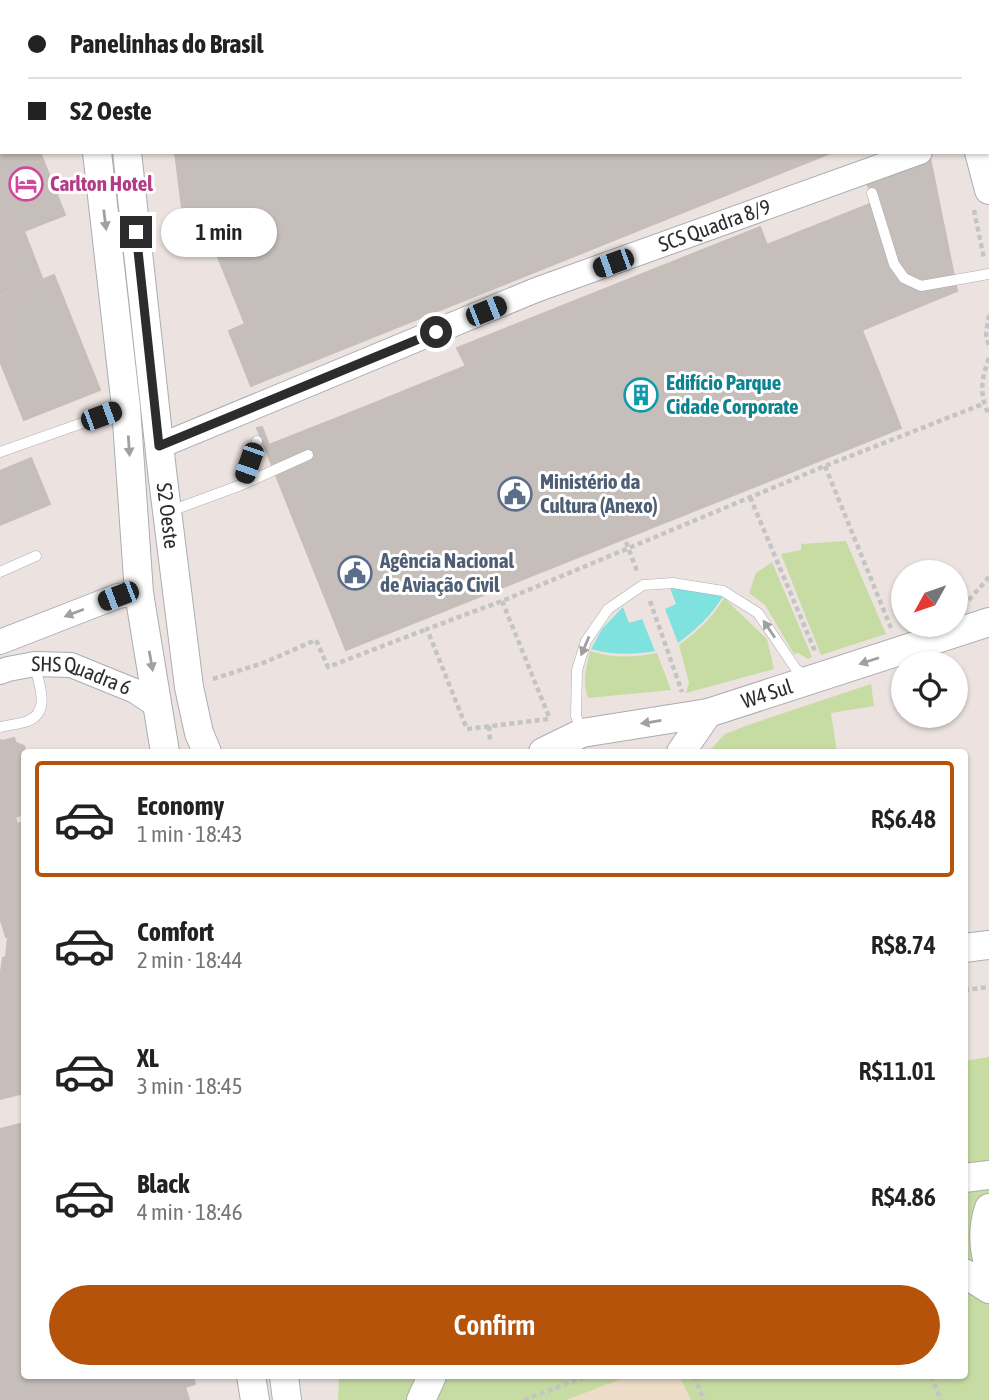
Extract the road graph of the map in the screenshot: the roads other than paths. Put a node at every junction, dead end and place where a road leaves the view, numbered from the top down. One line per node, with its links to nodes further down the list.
1 (97, 154): 8 (main road, S2 Oeste, one-way to 8)
2 (127, 154): 10 (main road, S2 Oeste)
3 (914, 154): 10 (street, SCS Quadra 8/9)
4 (979, 154): 6 (main road)
5 (872, 193): 7 (lane)
6 (980, 194)
7 (988, 274)
8 (126, 407): 11 (lane); 17 (main road, S2 Oeste, one-way to 17)
9 (257, 442): 13 (lane)
10 (159, 446): 14 (main road, S2 Oeste)
11 (0, 452)
12 (309, 455): 13 (lane)
13 (241, 485): 14 (lane)
14 (168, 512): 20 (main road, S2 Oeste)
15 (36, 556): 16 (lane)
16 (0, 572)
17 (139, 593): 19 (street, one-way to 19); 20 (main road); 25 (main road, S2 Oeste, one-way to 25)
18 (981, 616): 22 (main road, W4 Sul, one-way to 22)
19 (0, 642)
20 (186, 659): 29 (main road, S2 Oeste)
21 (35, 664): 23 (street, SHS Quadra 6); 25 (street, SHS Quadra 6); 26 (lane)
22 (816, 671): 24 (main road, W4 Sul); 27 (lane, one-way to 27)
23 (0, 673)
24 (697, 706): 27 (main road, W4 Sul, one-way to 27); 31 (main road)
25 (159, 707): 28 (main road, S2 Oeste)
26 (0, 727)
27 (582, 733): 30 (main road, W4 Sul)
28 (166, 749)
29 (206, 749)
30 (549, 749)
31 (682, 749)
32 (989, 945): 33 (main road)
33 (968, 948)
34 (989, 1175): 35 (main road)
35 (968, 1178)
36 (989, 1208): 37 (main road)
37 (989, 1267)
38 (968, 1276): 39 (main road)
39 (989, 1289)
40 (252, 1379): 43 (main road)
41 (284, 1379): 44 (main road)
42 (431, 1379): 45 (main road)
43 (255, 1400)
44 (287, 1400)
45 (421, 1400)

